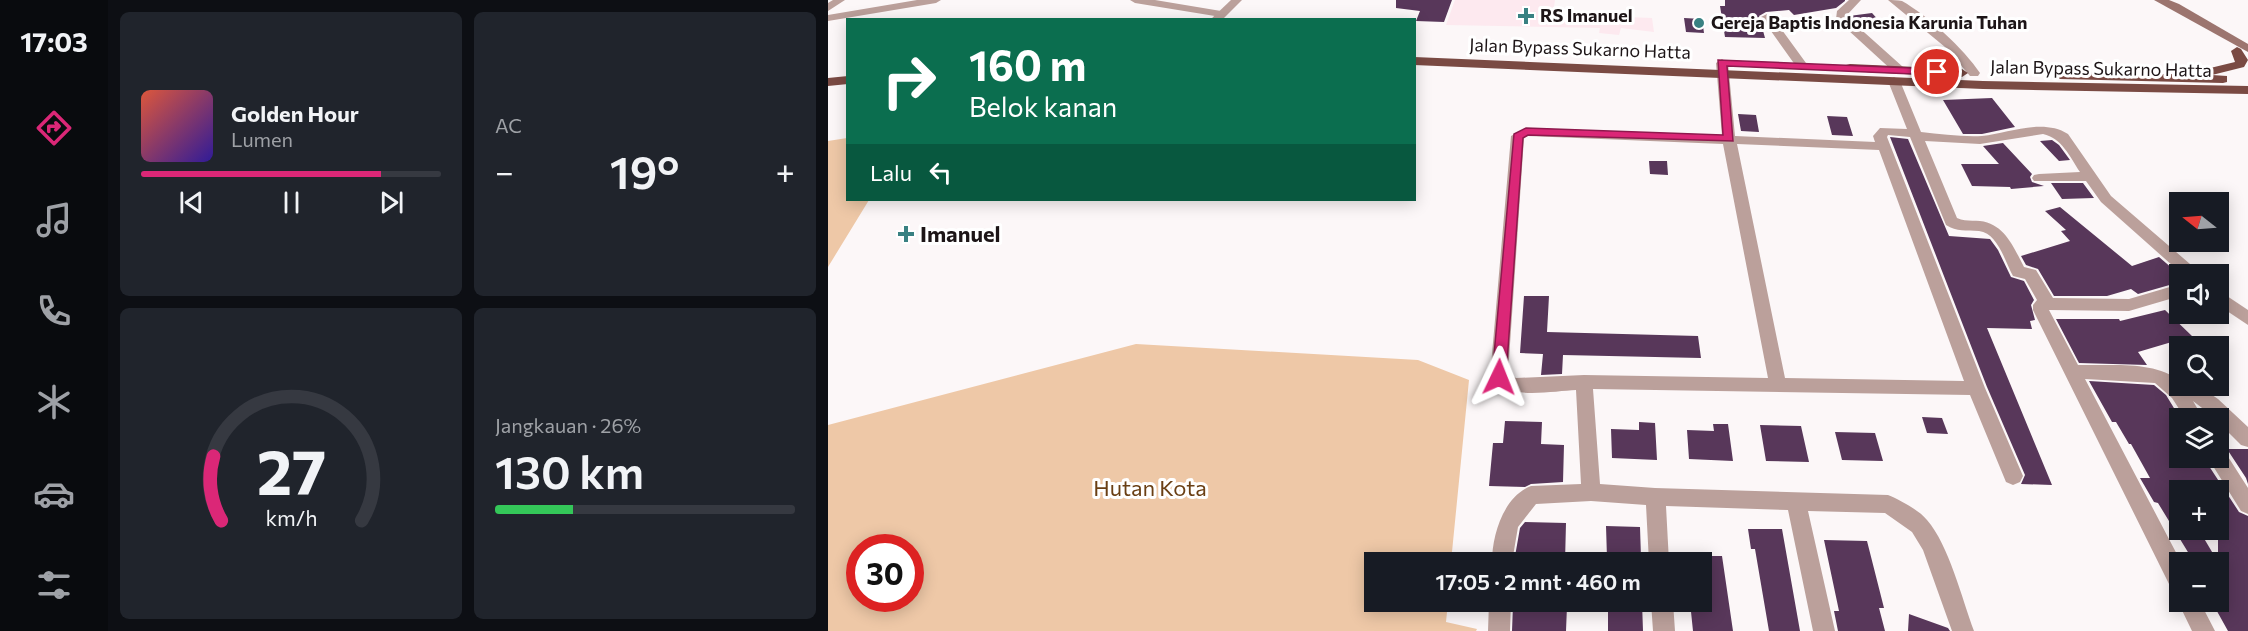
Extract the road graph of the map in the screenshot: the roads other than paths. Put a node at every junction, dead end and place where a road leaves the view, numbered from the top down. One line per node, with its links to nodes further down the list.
1 (840, 0): 8 (street)
2 (936, 0): 12 (street)
3 (1135, 0): 9 (street)
4 (1237, 0): 10 (street)
5 (1856, 0): 23 (street)
6 (1893, 0): 22 (street)
7 (2165, 1): 15 (main road)
8 (828, 8)
9 (1194, 10): 10 (street); 13 (street)
10 (1218, 17)
11 (1767, 17): 18 (street)
12 (828, 18)
13 (1200, 18)
14 (1416, 51): 17 (highway, Jalan Bypass Sukarno Hatta)
15 (2244, 52): 24 (highway)
16 (1416, 61): 17 (highway, Jalan Bypass Sukarno Hatta)
17 (1562, 62): 19 (highway, Jalan Bypass Sukarno Hatta)
18 (1802, 66): 19 (highway, Jalan Bypass Sukarno Hatta); 23 (highway, Jalan Bypass Sukarno Hatta)
19 (1722, 67): 23 (highway, Jalan Bypass Sukarno Hatta); 29 (street)
20 (846, 70): 21 (highway)
21 (828, 72)
22 (1974, 73): 23 (highway, Jalan Bypass Sukarno Hatta); 24 (highway, Jalan Bypass Sukarno Hatta)
23 (1897, 76): 27 (highway, Jalan Bypass Sukarno Hatta); 28 (street)
24 (2173, 77): 27 (highway, Jalan Bypass Sukarno Hatta)
25 (846, 80): 26 (highway)
26 (828, 82)
27 (2248, 87)
28 (1915, 134): 30 (street); 31 (street); 35 (street)
29 (1729, 138): 30 (street); 40 (street); 41 (street)
30 (1884, 146): 42 (street)
31 (2090, 176): 32 (street); 33 (street)
32 (2039, 178)
33 (2179, 264)
34 (2169, 293): 35 (street)
35 (2048, 304): 38 (street)
36 (2229, 305): 37 (street)
37 (2248, 319)
38 (2073, 372): 39 (street); 53 (street)
39 (2169, 380)
40 (1584, 382): 41 (street); 47 (street)
41 (1778, 386): 42 (street)
42 (1976, 388): 46 (street)
43 (2199, 396): 44 (street)
44 (2248, 439)
45 (2224, 468): 50 (street)
46 (2013, 476)
47 (1591, 492): 48 (street); 51 (street)
48 (1655, 496): 49 (street); 52 (street)
49 (1796, 500): 59 (street); 60 (street)
50 (2248, 505)
51 (1504, 552)
52 (1658, 552)
53 (2169, 561)
54 (1499, 612): 57 (street)
55 (1663, 612): 58 (street)
56 (2194, 612): 61 (street)
57 (1498, 631)
58 (1664, 631)
59 (1824, 631)
60 (1963, 631)
61 (2204, 631)

